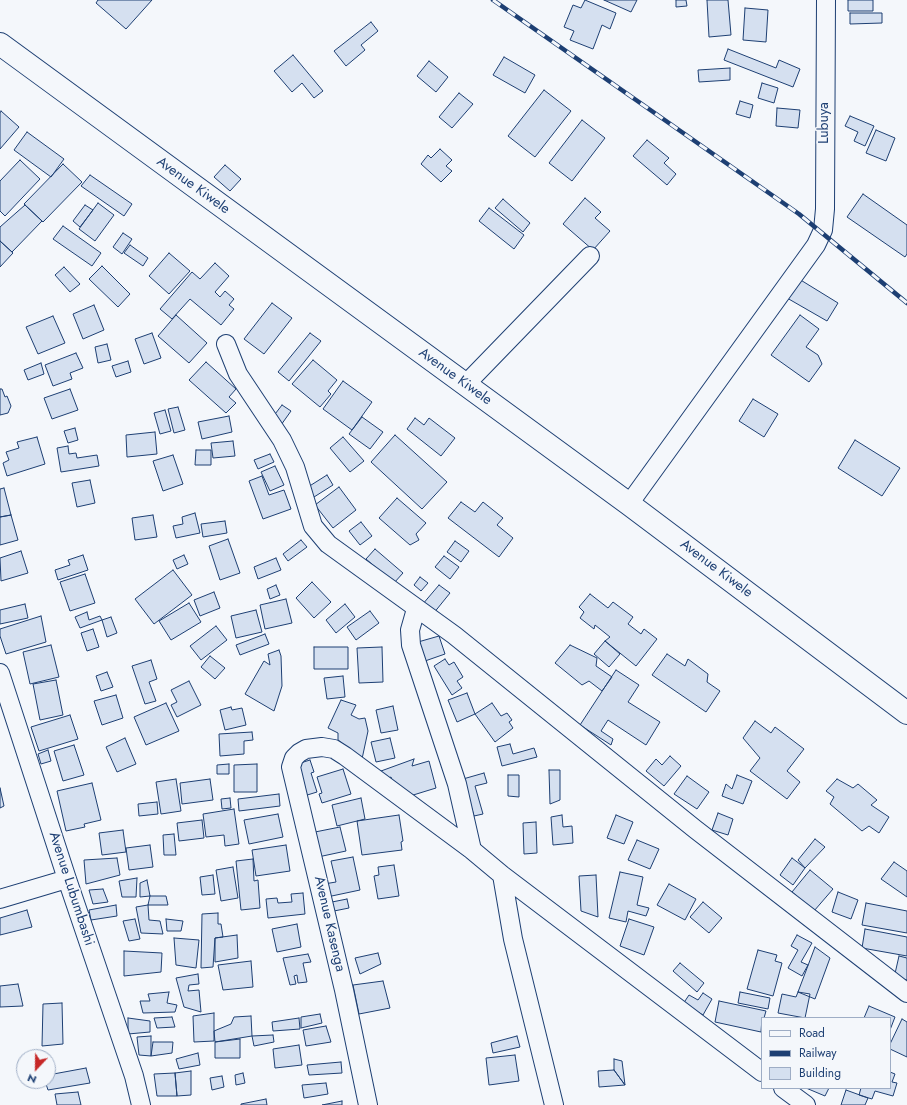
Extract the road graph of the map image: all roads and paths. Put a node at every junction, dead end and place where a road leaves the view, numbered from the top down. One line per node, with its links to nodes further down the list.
1 (826, 0): 6 (street, Lubuya)
2 (0, 44): 5 (street, Avenue Kiwele)
3 (590, 256): 5 (street)
4 (226, 344): 7 (street)
5 (465, 385): 6 (street, Avenue Kiwele)
6 (629, 504): 9 (street, Avenue Kiwele)
7 (416, 609): 10 (street); 14 (street)
8 (0, 673): 12 (street, Avenue Lubumbashi)
9 (907, 713)
10 (472, 850): 11 (street); 18 (street, Avenue Kasenga)
11 (502, 875): 15 (street); 19 (street)
12 (67, 879): 13 (street); 17 (street, Avenue Lubumbashi)
13 (0, 899)
14 (907, 993)
15 (761, 1071)
16 (785, 1089): 20 (street)
17 (141, 1105)
18 (368, 1105)
19 (554, 1105)
20 (806, 1105)

